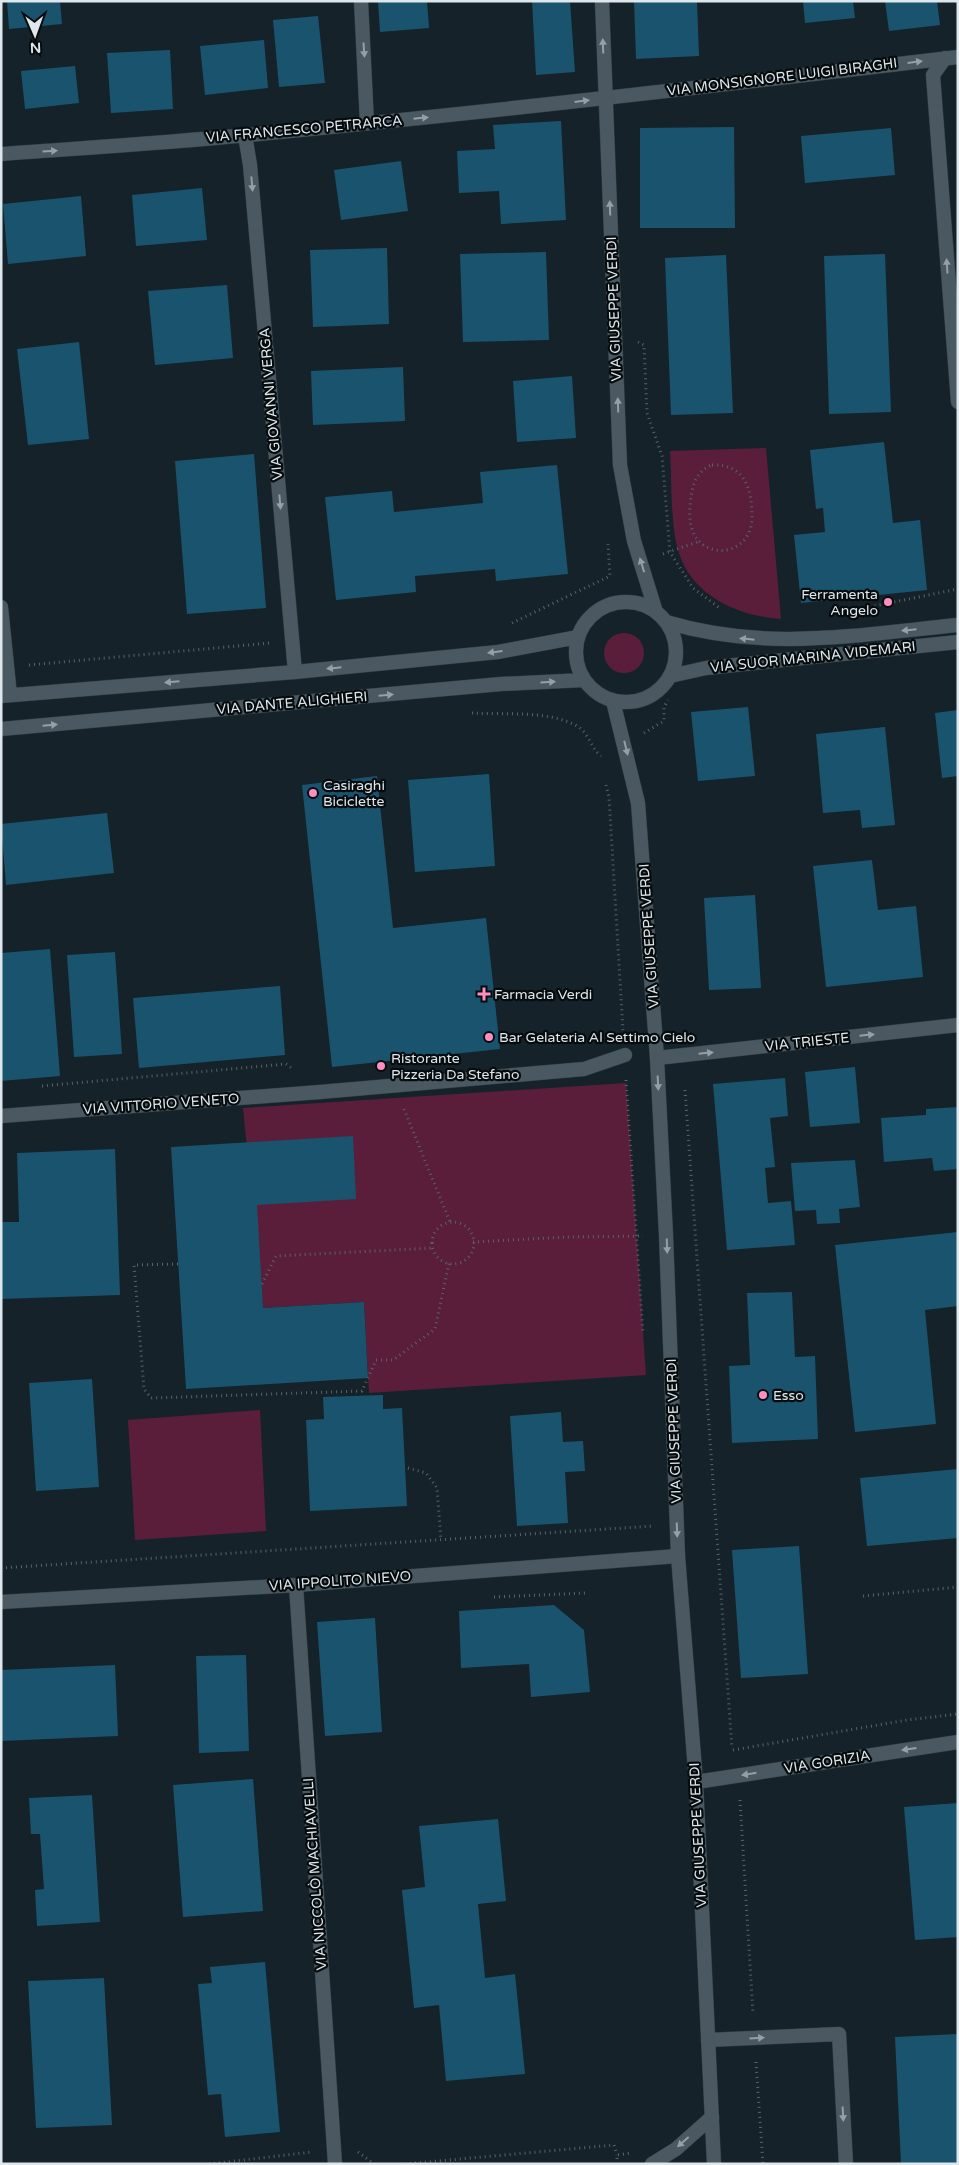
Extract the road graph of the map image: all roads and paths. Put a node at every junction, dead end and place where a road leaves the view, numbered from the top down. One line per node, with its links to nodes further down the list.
1 (361, 1): 5 (street, one-way to 5)
2 (602, 1): 4 (street, VIA GIUSEPPE VERDI, one-way to 2)
3 (951, 58): 4 (street, VIA MONSIGNORE LUIGI BIRAGHI, one-way to 3); 9 (street, one-way to 3)
4 (606, 98): 5 (street, VIA FRANCESCO PETRARCA, one-way to 4); 8 (street, VIA GIUSEPPE VERDI, one-way to 4)
5 (367, 123): 6 (street, VIA FRANCESCO PETRARCA)
6 (245, 135): 7 (street, VIA FRANCESCO PETRARCA, one-way to 6); 21 (street, VIA GIOVANNI VERGA, one-way to 21)
7 (1, 154)
8 (615, 333): 14 (path); 16 (street, VIA GIUSEPPE VERDI, one-way to 8)
9 (958, 402)
10 (752, 514): 10 (path)
11 (608, 536): 18 (path)
12 (958, 589): 15 (path)
13 (1, 607): 25 (street)
14 (722, 610)
15 (853, 610)
16 (661, 617): 17 (street, VIA SUOR MARINA VIDEMARI, one-way to 16); 19 (street); 22 (street)
17 (958, 625)
18 (506, 626)
19 (578, 637): 21 (street, one-way to 21); 23 (street)
20 (958, 642): 22 (street, VIA SUOR MARINA VIDEMARI)
21 (294, 672): 25 (street, one-way to 25)
22 (670, 676): 26 (street)
23 (584, 680): 26 (street); 28 (street, VIA DANTE ALIGHIERI, one-way to 23)
24 (673, 693): 29 (path)
25 (6, 696)
26 (613, 701): 29 (street, VIA GIUSEPPE VERDI)
27 (468, 712): 29 (path)
28 (1, 729)
29 (625, 744): 33 (street, VIA GIUSEPPE VERDI, one-way to 33)
30 (958, 1025): 32 (street, VIA TRIESTE, one-way to 30)
31 (625, 1055): 35 (street, VIA VITTORIO VENETO)
32 (683, 1056): 33 (street, VIA TRIESTE); 53 (path)
33 (657, 1058): 37 (street, VIA GIUSEPPE VERDI, one-way to 37)
34 (394, 1109): 36 (path)
35 (1, 1116)
36 (450, 1222): 38 (path); 39 (path)
37 (666, 1235): 38 (path); 46 (street, VIA GIUSEPPE VERDI, one-way to 46)
38 (473, 1242): 40 (path)
39 (432, 1248): 40 (path); 42 (path)
40 (449, 1263): 41 (path)
41 (178, 1264)
42 (262, 1284)
43 (408, 1468): 45 (path)
44 (657, 1526): 45 (path)
45 (441, 1540): 47 (path)
46 (678, 1556): 48 (street, VIA IPPOLITO NIEVO); 54 (street, VIA GIUSEPPE VERDI)
47 (1, 1568)
48 (296, 1585): 51 (street, VIA IPPOLITO NIEVO); 62 (street, VIA NICCOLÒ MACHIAVELLI)
49 (958, 1587): 50 (path)
50 (863, 1596)
51 (1, 1602)
52 (958, 1742): 54 (street, VIA GORIZIA, one-way to 54)
53 (732, 1748)
54 (696, 1782): 57 (street, VIA GIUSEPPE VERDI)
55 (740, 1794): 56 (path)
56 (755, 2038): 57 (street); 66 (path); 67 (street, one-way to 67)
57 (708, 2040): 58 (street, VIA GIUSEPPE VERDI)
58 (712, 2117): 64 (street, one-way to 64); 65 (street, VIA GIUSEPPE VERDI)
59 (315, 2152): 61 (path)
60 (617, 2155): 63 (path)
61 (208, 2164)
62 (335, 2164)
63 (405, 2164)
64 (652, 2164)
65 (714, 2164)
66 (763, 2164)
67 (846, 2164)

